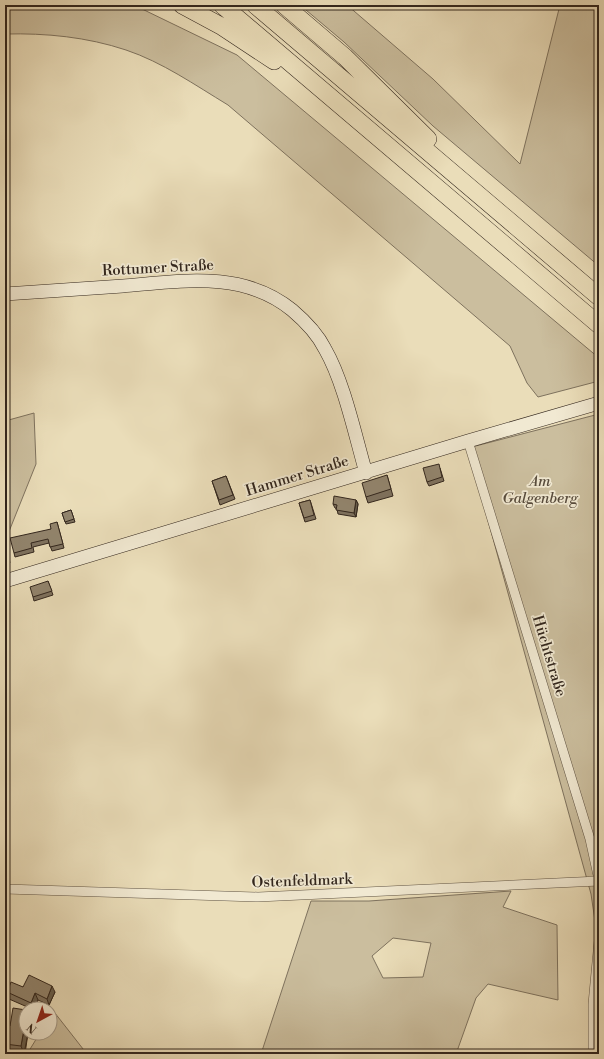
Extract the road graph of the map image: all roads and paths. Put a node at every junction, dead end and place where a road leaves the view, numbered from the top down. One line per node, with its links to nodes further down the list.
1 (182, 5): 5 (highway)
2 (222, 5): 5 (highway)
3 (255, 5): 6 (highway)
4 (284, 5): 6 (highway)
5 (343, 108): 9 (highway)
6 (466, 184): 8 (highway)
7 (5, 294): 12 (main road, Rottumer Straße)
8 (599, 297)
9 (599, 325)
10 (599, 403): 11 (main road, Hammer Straße)
11 (468, 441): 12 (main road, Hammer Straße); 14 (street, Hüchtstraße)
12 (366, 473): 13 (main road, Hammer Straße)
13 (5, 581)
14 (599, 880): 15 (street, Ostenfeldmark)
15 (5, 888)
16 (599, 899): 17 (street)
17 (594, 1054)

